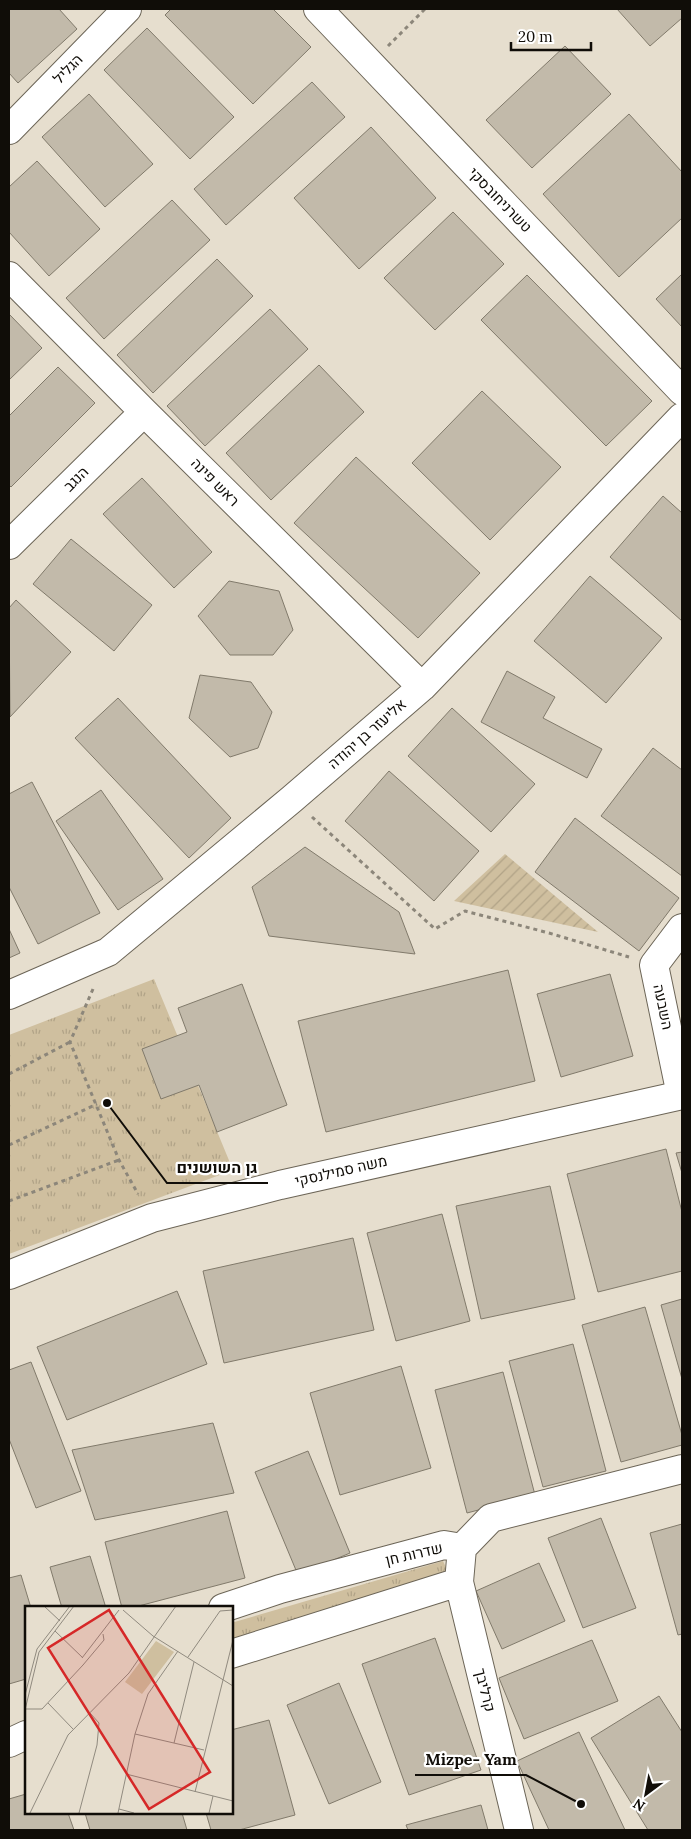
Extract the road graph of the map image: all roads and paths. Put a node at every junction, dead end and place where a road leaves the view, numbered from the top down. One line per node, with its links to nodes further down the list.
1 (127, 9): 5 (street, הגליל)
2 (318, 9): 4 (street, טשרניחובסקי)
3 (425, 9): 4 (path)
4 (370, 63): 7 (street, טשרניחובסקי)
5 (9, 130)
6 (9, 276): 8 (street, ראש פינה)
7 (682, 391)
8 (144, 412): 10 (street, הנגב); 11 (street, ראש פינה)
9 (682, 417): 11 (street, אליעזר בן יהודה)
10 (9, 545)
11 (422, 686): 12 (street, אליעזר בן יהודה)
12 (292, 799): 14 (street, אליעזר בן יהודה); 15 (path)
13 (682, 928): 15 (street, השבעה)
14 (108, 952): 16 (street, אליעזר בן יהודה); 17 (path)
15 (654, 965): 19 (street, השבעה)
16 (9, 995)
17 (70, 1042): 18 (path); 20 (path)
18 (9, 1074)
19 (682, 1095): 24 (street, משה סמילנסקי)
20 (97, 1104): 21 (path); 22 (path)
21 (9, 1145)
22 (119, 1160): 23 (path); 24 (path)
23 (9, 1201)
24 (152, 1218): 25 (street, משה סמילנסקי)
25 (9, 1275)
26 (682, 1469): 27 (street, שדרות חן)
27 (462, 1548): 28 (street, קרליבך); 29 (street, שדרות חן)
28 (459, 1582): 30 (street); 33 (street, קרליבך)
29 (229, 1606)
30 (232, 1654)
31 (25, 1735): 32 (street)
32 (9, 1743)
33 (519, 1830)

